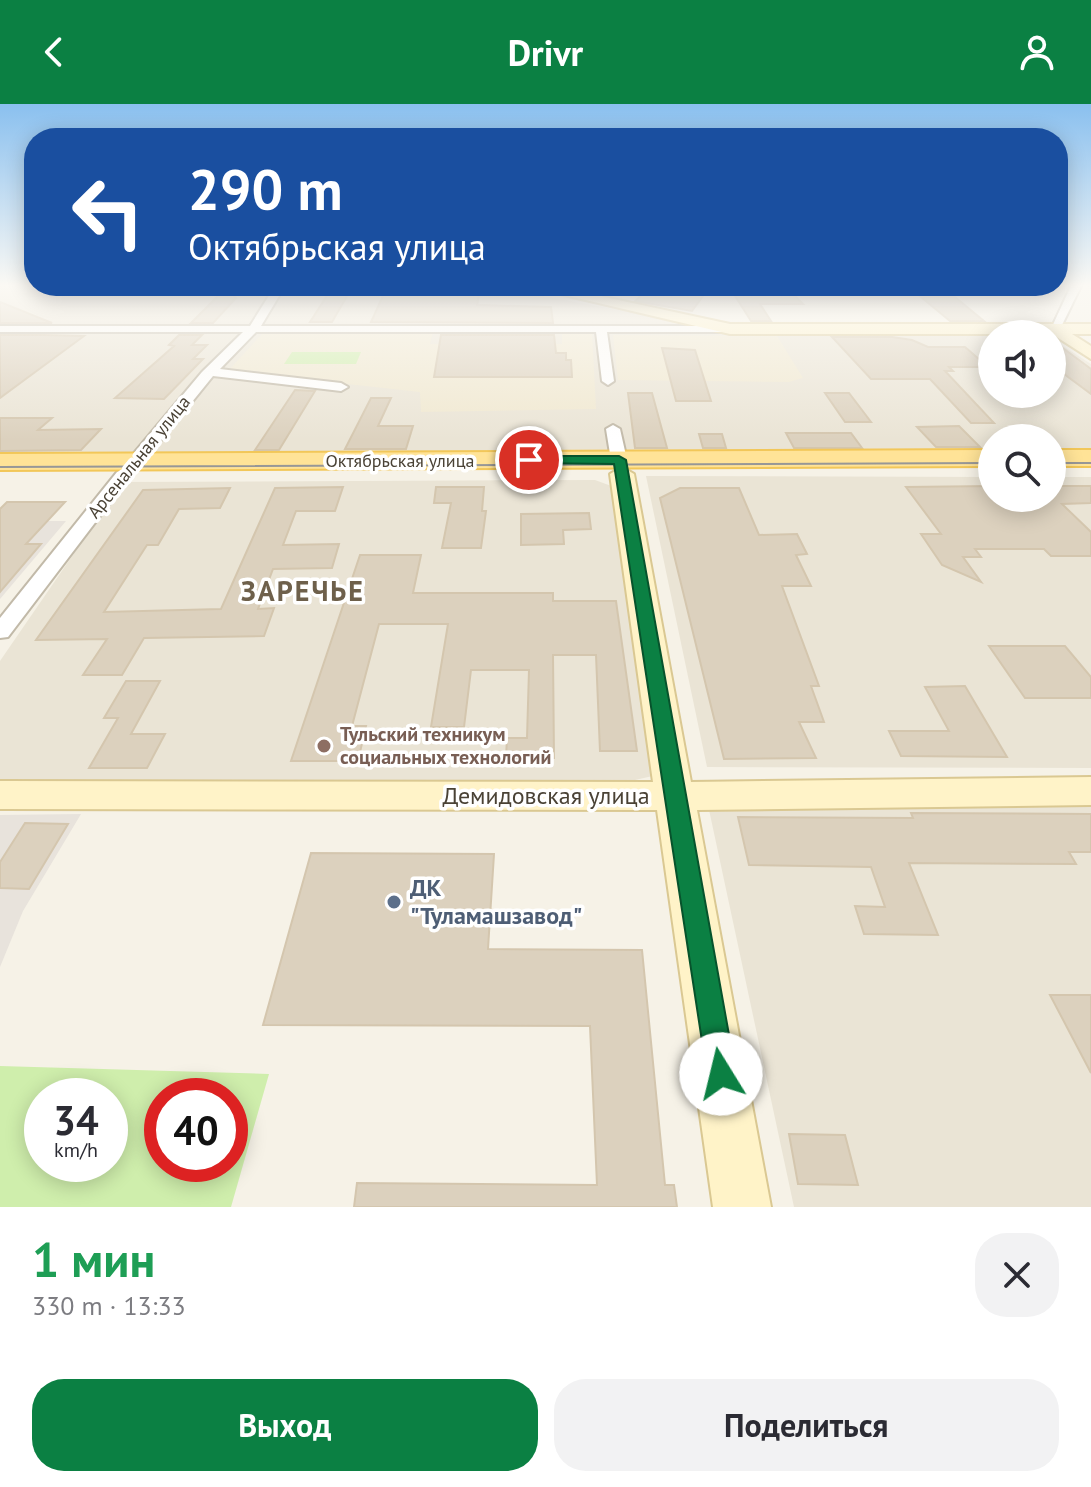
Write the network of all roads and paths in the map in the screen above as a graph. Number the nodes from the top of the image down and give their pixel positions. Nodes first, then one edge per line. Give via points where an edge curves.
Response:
1 (245, 337) edge
2 (602, 337) edge
3 (1067, 337) edge
4 (1091, 354) edge
5 (210, 372) junction
6 (608, 381) dead end
7 (341, 387) dead end
8 (613, 429) dead end
9 (978, 458) edge
10 (1066, 458) edge
11 (1091, 458) edge
12 (0, 462) edge
13 (621, 467) junction
14 (129, 468) junction
15 (978, 474) edge
16 (1066, 474) edge
17 (1091, 474) edge
18 (0, 476) edge
19 (0, 632) edge
20 (1091, 791) edge
21 (0, 795) edge
22 (677, 796) junction
23 (742, 1207) edge

1 - 5 street, Арсенальная улица
2 - 6 street
3 - 4 street
5 - 7 street
5 - 14 street, Арсенальная улица
8 - 13 street
9 - 13 main road, Октябрьская улица
10 - 11 main road
12 - 14 main road, Октябрьская улица
13 - 14 main road, Октябрьская улица
13 - 15 main road, Октябрьская улица
13 - 22 street
14 - 18 main road, Октябрьская улица
14 - 19 street, Арсенальная улица
16 - 17 main road
20 - 22 street, Демидовская улица
21 - 22 street, Демидовская улица
22 - 23 street

